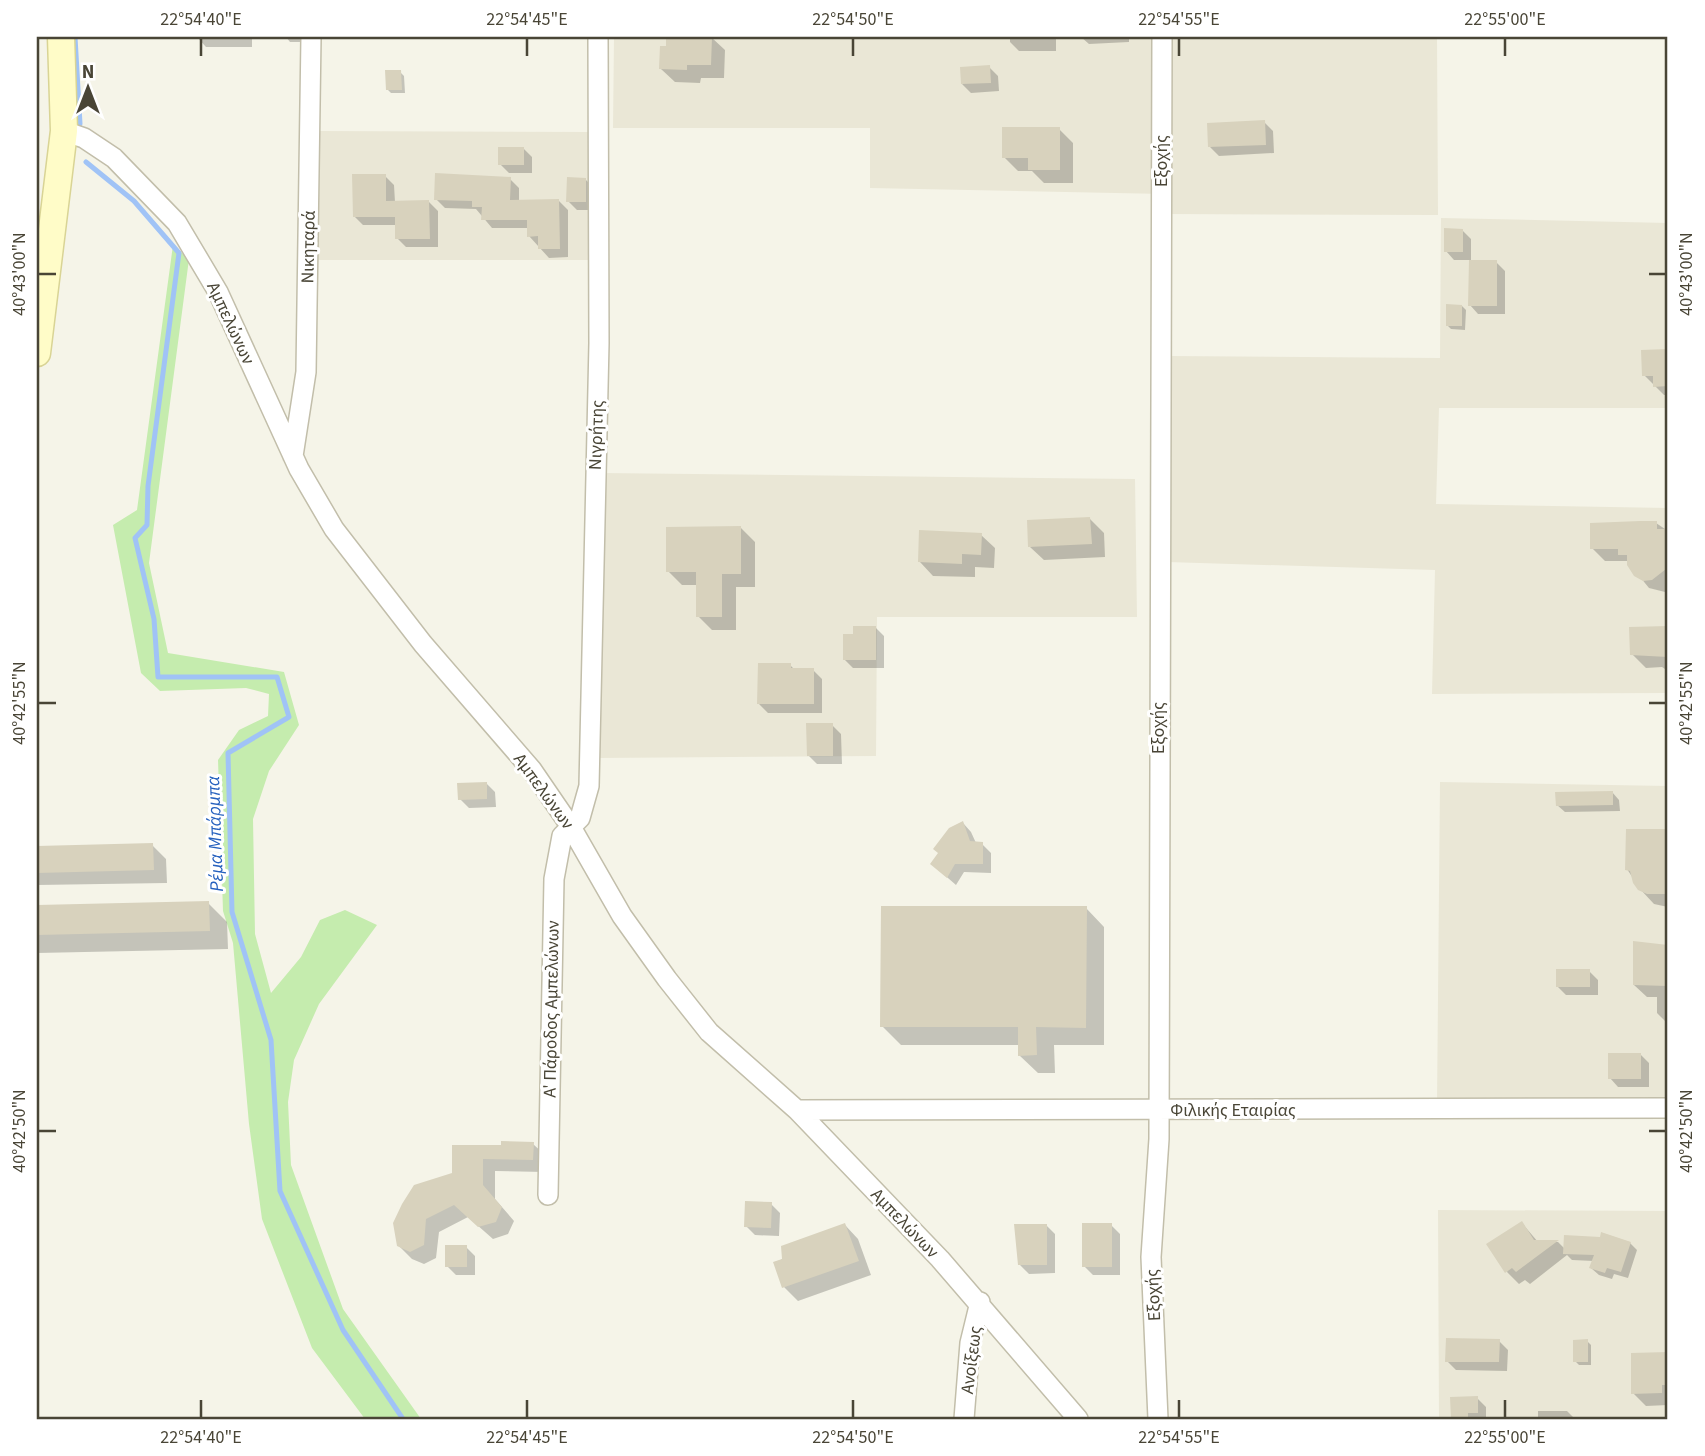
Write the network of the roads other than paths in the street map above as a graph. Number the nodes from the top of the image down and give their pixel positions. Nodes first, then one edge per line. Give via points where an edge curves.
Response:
1 (61, 37) edge
2 (311, 37) edge
3 (598, 37) edge
4 (1162, 37) edge
5 (64, 131) junction
6 (37, 353) edge
7 (293, 456) junction
8 (571, 827) junction
9 (1668, 1108) edge
10 (797, 1110) junction
11 (1159, 1110) junction
12 (548, 1195) dead end
13 (979, 1302) junction
14 (964, 1419) edge
15 (1078, 1419) edge
16 (1158, 1419) edge

1 - 5 main road
2 - 7 street, Νικηταρά via 306,372
3 - 8 street, Νιγρήτης via 599,344 589,786 585,808
4 - 11 street, Εξοχής
5 - 6 main road
5 - 7 street, Αμπελώνων via 114,158 177,223 218,292
7 - 8 street, Αμπελώνων via 334,528 376,587 532,770
8 - 10 street, Αμπελώνων via 622,916 709,1032
8 - 12 street, Α' Πάροδος Αμπελώνων via 558,848 554,880
9 - 11 street, Φιλικής Εταιρίας
10 - 11 street, Φιλικής Εταιρίας
10 - 13 street, Αμπελώνων
11 - 16 street, Εξοχής via 1151,1257
13 - 14 street, Ανοίξεως via 970,1343
13 - 15 street, Αμπελώνων

